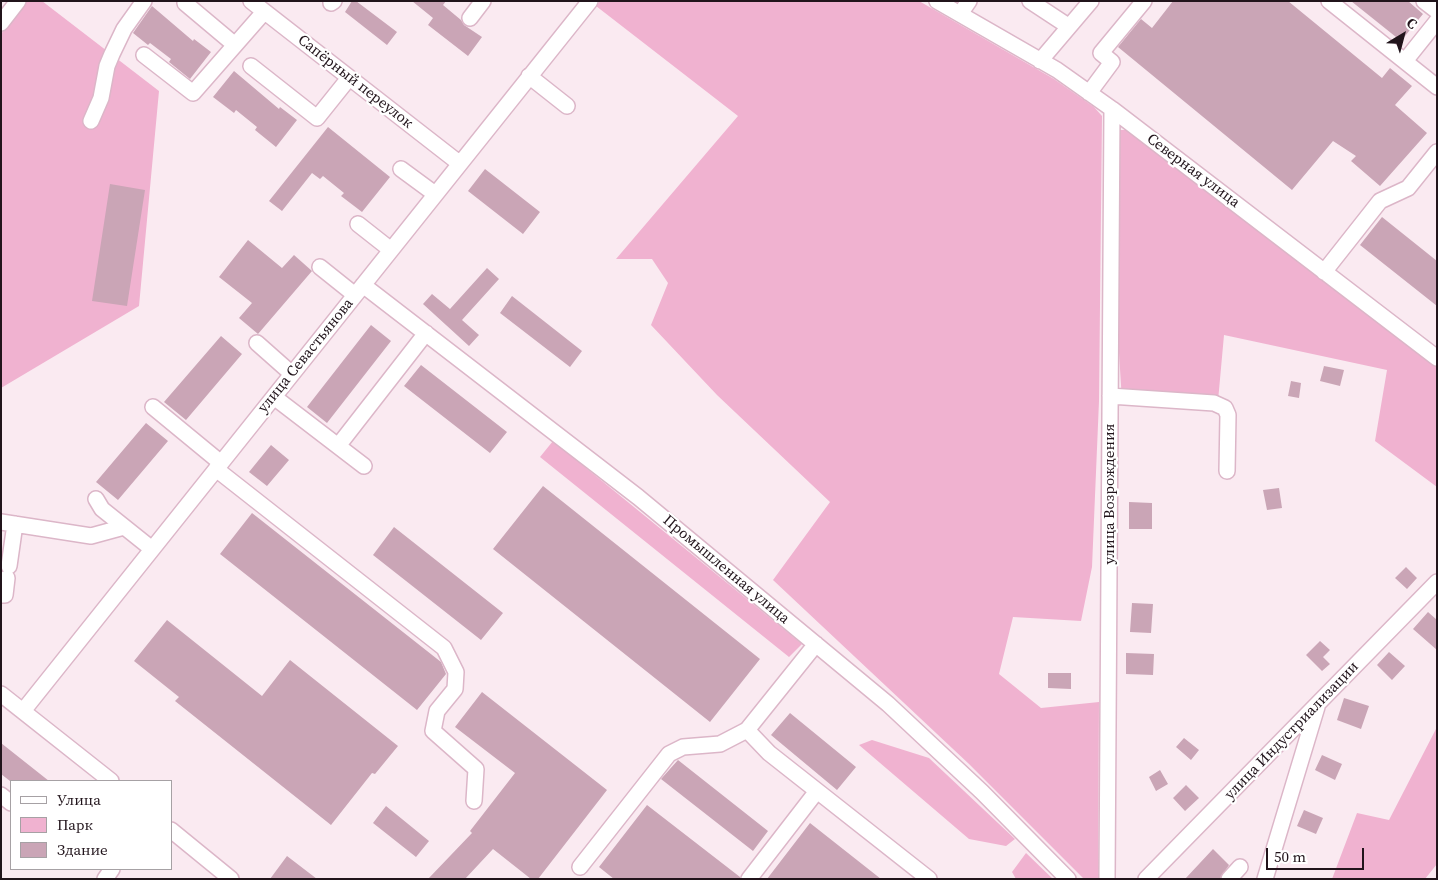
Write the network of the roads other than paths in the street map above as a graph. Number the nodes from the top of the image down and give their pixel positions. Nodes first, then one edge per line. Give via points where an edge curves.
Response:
1 (18, 1) edge
2 (144, 1) edge
3 (251, 1) edge
4 (483, 1) edge
5 (590, 1) edge
6 (937, 1) edge
7 (969, 1) edge
8 (1030, 1) edge
9 (1091, 1) edge
10 (1144, 1) edge
11 (1329, 1) edge
12 (1424, 1) edge
13 (185, 3) dead end
14 (1437, 11) edge
15 (264, 12) junction
16 (960, 14) junction
17 (470, 18) dead end
18 (1437, 21) edge
19 (1, 23) edge
20 (1068, 26) junction
21 (235, 45) junction
22 (144, 55) dead end
23 (1040, 61) junction
24 (1405, 61) junction
25 (251, 66) dead end
26 (529, 76) junction
27 (349, 78) junction
28 (1437, 86) edge
29 (1089, 93) junction
30 (567, 106) dead end
31 (1112, 109) junction
32 (91, 121) dead end
33 (1437, 152) edge
34 (459, 163) junction
35 (401, 168) dead end
36 (434, 194) junction
37 (358, 224) dead end
38 (391, 250) junction
39 (320, 267) dead end
40 (1324, 272) junction
41 (359, 290) junction
42 (426, 334) junction
43 (257, 343) dead end
44 (1437, 358) edge
45 (292, 374) junction
46 (1110, 396) junction
47 (274, 397) junction
48 (153, 407) dead end
49 (338, 446) junction
50 (218, 466) junction
51 (364, 466) dead end
52 (1227, 471) dead end
53 (96, 499) dead end
54 (8, 523) edge
55 (124, 527) junction
56 (152, 549) junction
57 (1437, 582) edge
58 (1, 595) edge
59 (816, 644) junction
60 (1, 694) edge
61 (1317, 706) junction
62 (23, 711) junction
63 (747, 730) junction
64 (110, 780) edge
65 (818, 791) junction
66 (474, 800) dead end
67 (172, 831) edge
68 (580, 867) dead end
69 (1240, 867) dead end
70 (231, 879) edge
71 (748, 879) edge
72 (929, 879) edge
73 (1068, 879) edge
74 (1108, 879) edge
75 (1146, 879) edge
76 (1229, 879) edge
77 (1265, 879) edge

1 - 19 street
2 - 32 street via 124,28 109,60 101,98
3 - 15 street, Сапёрный переулок
4 - 17 street
5 - 26 street, улица Севастьянова
6 - 16 street, Северная улица
7 - 16 street
8 - 20 street
9 - 20 street
10 - 29 street via 1101,53 1112,62
11 - 24 street
12 - 14 street
13 - 21 street
15 - 21 street
15 - 27 street, Сапёрный переулок
16 - 23 street, Северная улица
18 - 24 street
20 - 23 street
21 - 22 street via 193,93
23 - 29 street, Северная улица
24 - 28 street
25 - 27 street via 317,118
26 - 30 street
26 - 34 street, улица Севастьянова
27 - 34 street, Сапёрный переулок
29 - 31 street, Северная улица
31 - 40 street, Северная улица
31 - 46 street, улица Возрождения
33 - 40 street via 1408,188 1380,201
34 - 36 street, улица Севастьянова
35 - 36 street
36 - 38 street, улица Севастьянова
37 - 38 street
38 - 41 street, улица Севастьянова
39 - 41 street, Промышленная улица
40 - 44 street, Северная улица
41 - 42 street, Промышленная улица
41 - 45 street, улица Севастьянова
42 - 49 street
42 - 59 street, Промышленная улица via 638,497
43 - 45 street
45 - 47 street, улица Севастьянова
46 - 52 street via 1214,403 1225,408 1228,415
46 - 74 street, улица Возрождения
47 - 49 street
47 - 50 street, улица Севастьянова
48 - 50 street
49 - 51 street
50 - 56 street, улица Севастьянова
50 - 66 street via 444,648 456,672 455,689 437,711 433,731 476,769
53 - 55 street via 102,509
54 - 55 street via 91,536
54 - 58 street via 8,572 5,596
55 - 56 street
56 - 62 street, улица Севастьянова
57 - 61 street, улица Индустриализации
59 - 63 street
59 - 73 street, Промышленная улица via 888,704
60 - 62 street
61 - 75 street, улица Индустриализации
61 - 77 street
62 - 64 street
63 - 65 street via 769,753
63 - 68 street via 720,744 683,747 669,754
65 - 71 street
65 - 72 street
67 - 70 street
69 - 76 street

